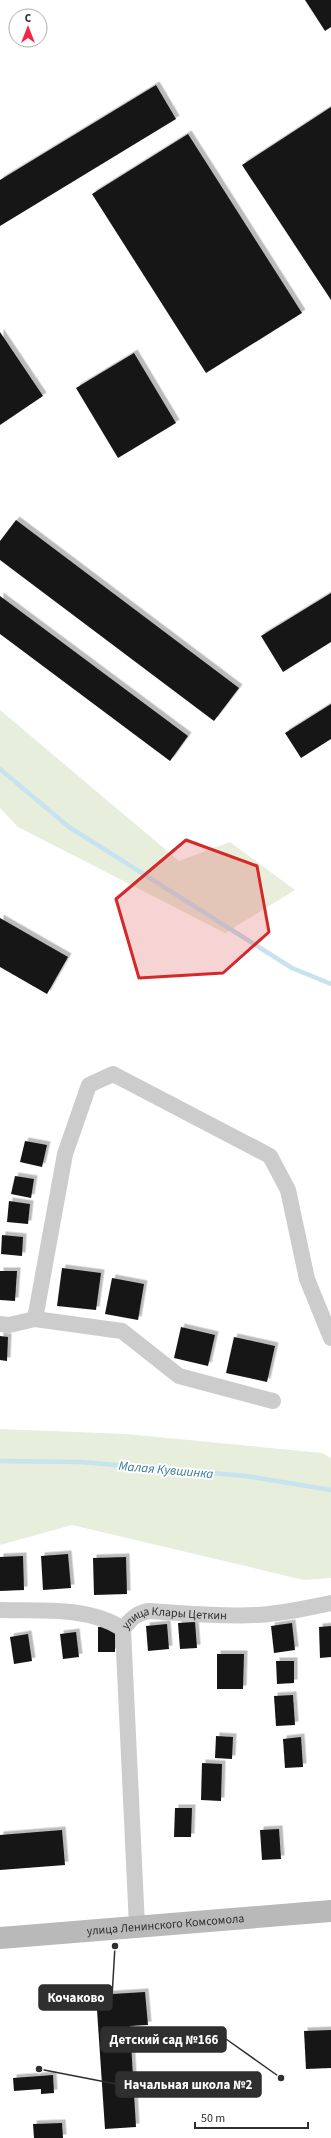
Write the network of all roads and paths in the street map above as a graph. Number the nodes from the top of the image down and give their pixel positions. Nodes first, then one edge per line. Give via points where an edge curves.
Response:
1 (35, 1319) junction
2 (0, 1324) edge
3 (331, 1338) edge
4 (273, 1401) dead end
5 (331, 1603) edge
6 (0, 1610) edge
7 (140, 1612) junction
8 (86, 1614) junction
9 (123, 1629) junction
10 (331, 1910) edge
11 (137, 1926) junction
12 (0, 1938) edge

1 - 2 street via 9,1325
1 - 3 street via 66,1154 89,1085 113,1074 270,1156 288,1190 307,1279
1 - 4 street via 122,1331 179,1376
5 - 7 street, улица Клары Цеткин via 257,1616
6 - 8 street, улица Клары Цеткин
7 - 8 street
7 - 9 street, улица Клары Цеткин via 132,1617
8 - 9 street, улица Клары Цеткин via 114,1623
9 - 11 street
10 - 11 main road, улица Ленинского Комсомола
11 - 12 main road, улица Ленинского Комсомола

